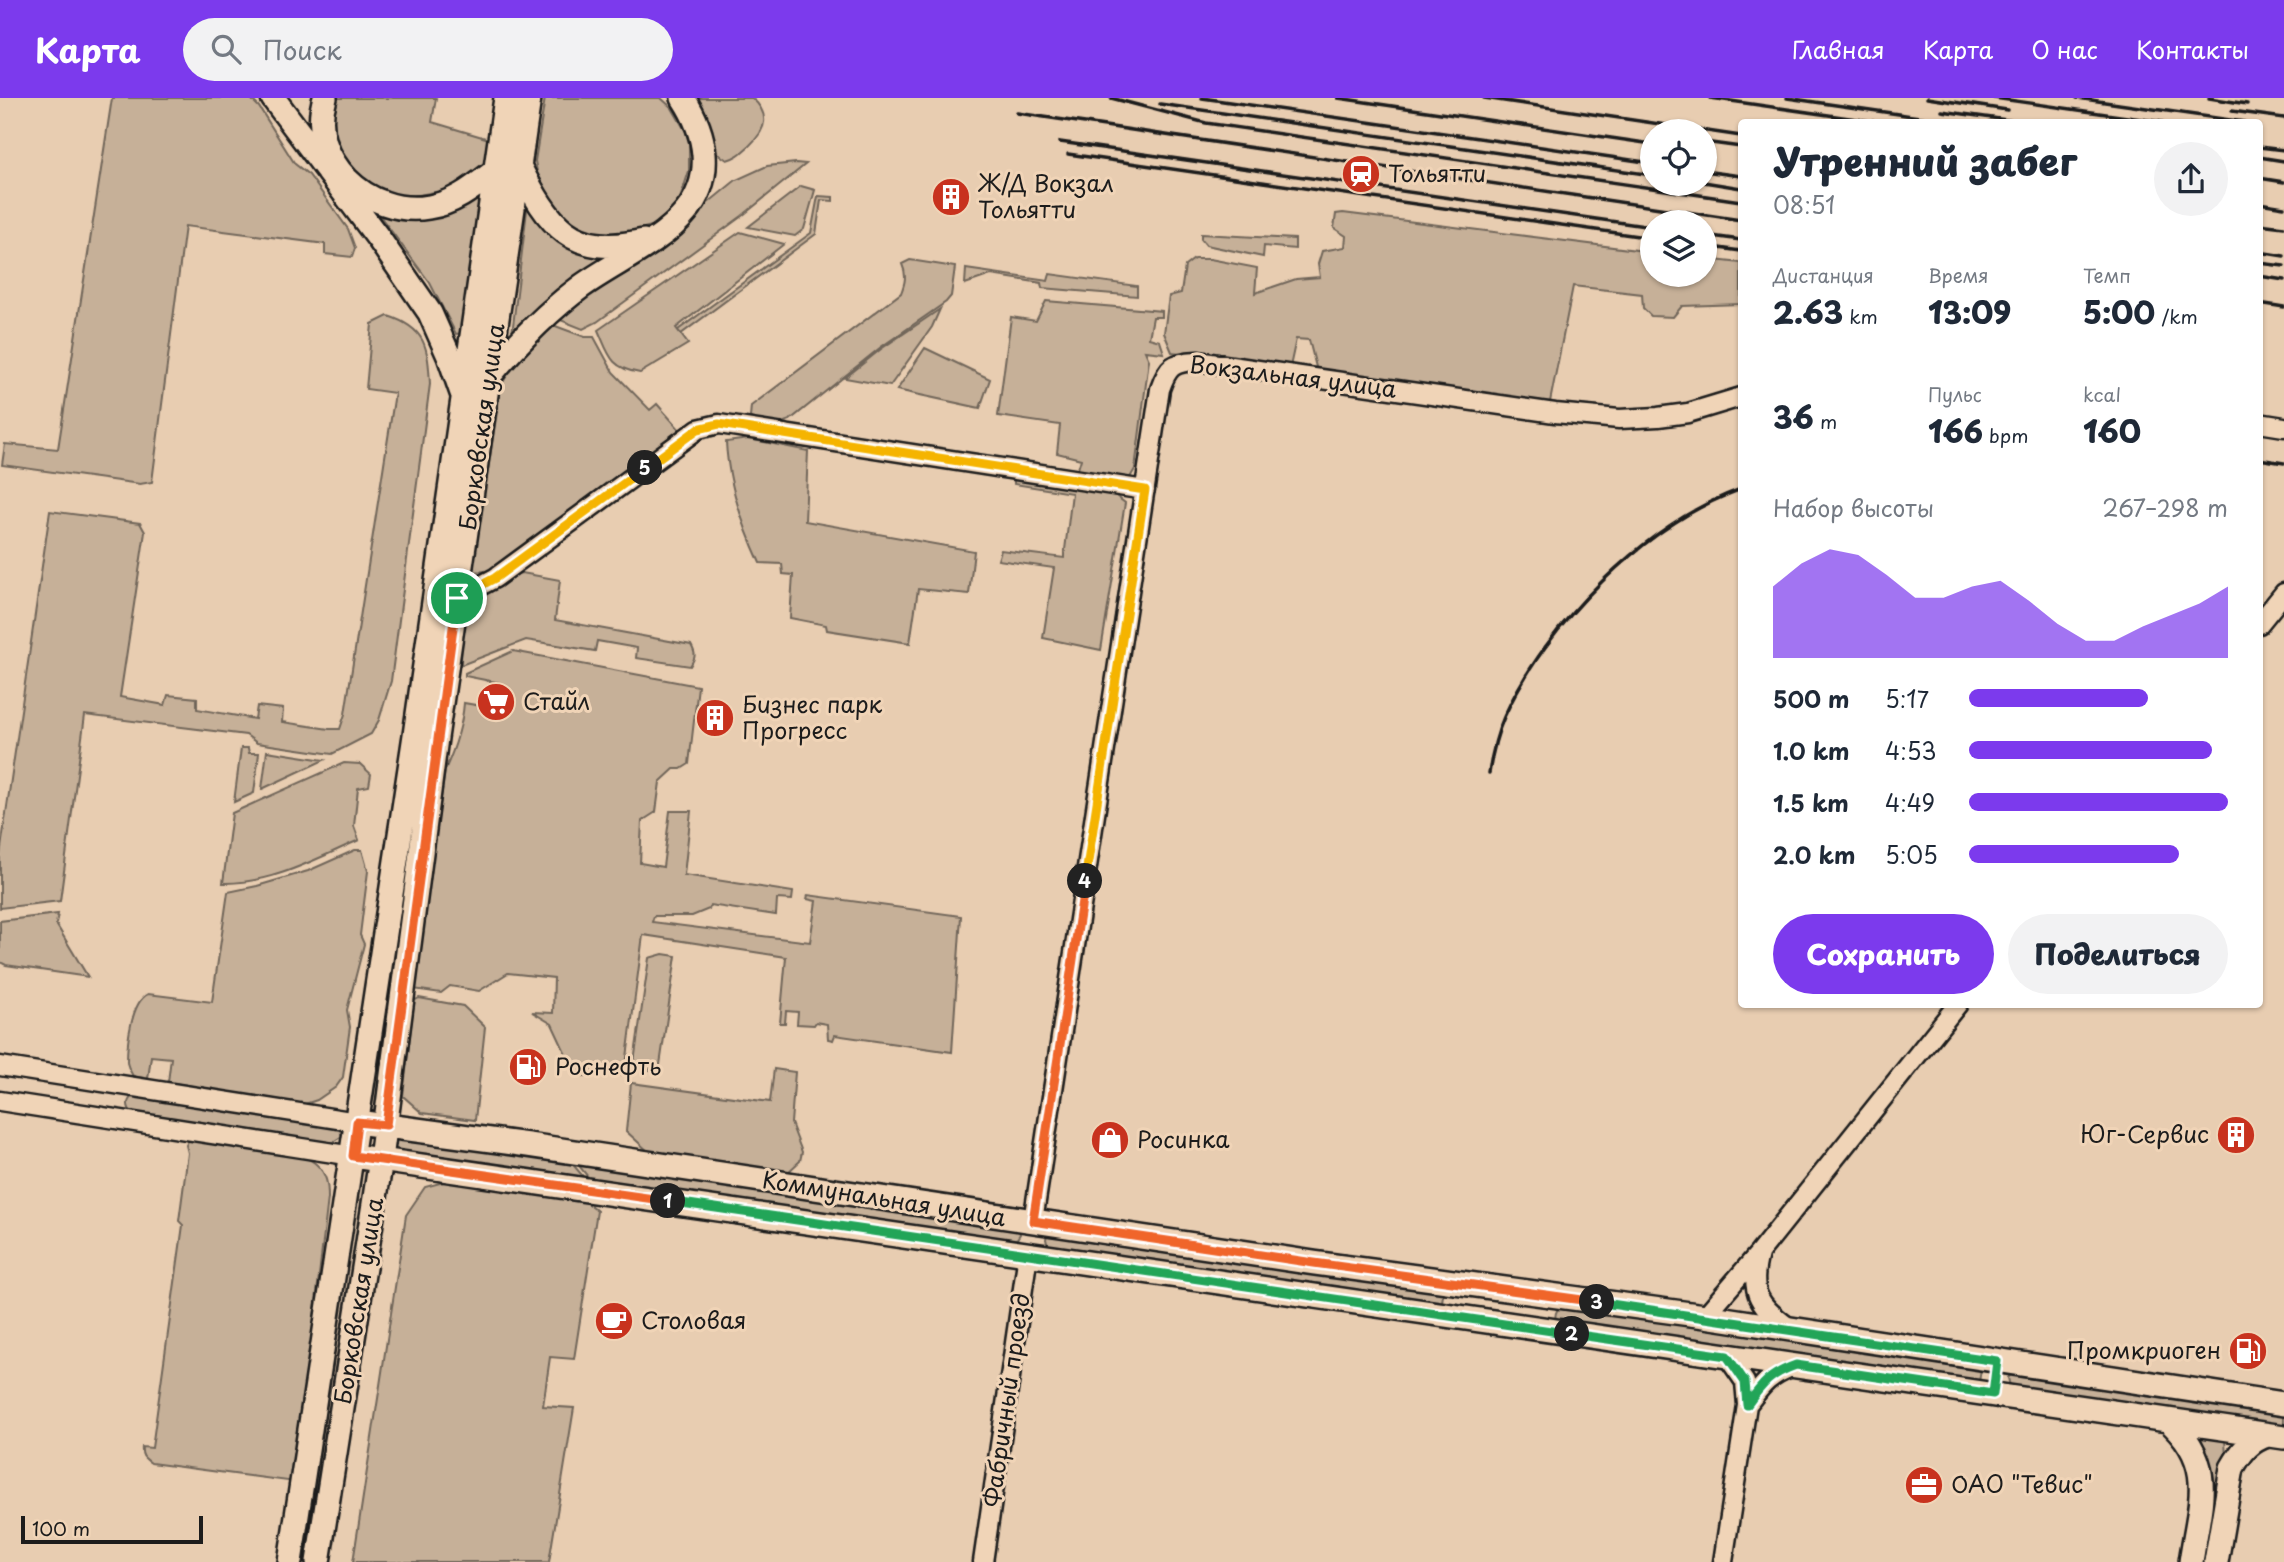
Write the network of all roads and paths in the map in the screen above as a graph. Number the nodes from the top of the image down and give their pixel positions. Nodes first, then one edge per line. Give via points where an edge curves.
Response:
1 (273, 98) edge
2 (325, 98) edge
3 (506, 98) edge
4 (529, 98) edge
5 (683, 98) edge
6 (519, 166) junction
7 (495, 171) junction
8 (657, 238) junction
9 (491, 374) junction
10 (1738, 398) edge
11 (464, 400) junction
12 (2263, 424) edge
13 (2284, 427) edge
14 (1145, 490) junction
15 (2284, 593) edge
16 (457, 598) junction
17 (2263, 619) edge
18 (1955, 1008) edge
19 (0, 1066) edge
20 (0, 1101) edge
21 (357, 1122) junction
22 (386, 1125) junction
23 (353, 1156) junction
24 (381, 1160) junction
25 (1033, 1221) junction
26 (1759, 1253) junction
27 (1028, 1254) junction
28 (1521, 1293) junction
29 (1562, 1298) junction
30 (1705, 1316) junction
31 (1514, 1326) junction
32 (1794, 1331) junction
33 (1557, 1332) junction
34 (1727, 1356) junction
35 (1997, 1361) junction
36 (1796, 1365) junction
37 (1993, 1394) junction
38 (2284, 1404) edge
39 (1747, 1405) junction
40 (2168, 1420) junction
41 (2276, 1436) edge
42 (290, 1562) edge
43 (318, 1562) edge
44 (983, 1562) edge
45 (1723, 1562) edge
46 (2191, 1562) edge
47 (2216, 1562) edge

1 - 11 main road, Борковская улица via 430,313
2 - 7 main road via 320,123 324,147 338,169 375,200 391,206 428,207 450,202
3 - 7 main road, Борковская улица
4 - 6 main road, Борковская улица
5 - 8 main road via 702,133 705,152 700,186 687,212
6 - 8 main road via 537,202 566,233 607,246
6 - 9 main road, Борковская улица
7 - 11 main road, Борковская улица
8 - 9 main road via 582,286 521,339
9 - 16 main road, Борковская улица
10 - 14 street, Вокзальная улица via 1688,413 1619,419 1182,361 1172,365 1160,389
11 - 21 main road, Борковская улица
12 - 13 street
14 - 16 street via 711,425 698,429 495,578
14 - 25 street, Фабричный проезд
15 - 17 street
16 - 22 main road, Борковская улица
18 - 26 street
19 - 21 street
20 - 23 street
21 - 22 main road, Коммунальная улица
21 - 23 main road, Борковская улица
22 - 24 main road, Борковская улица
22 - 25 main road, Коммунальная улица
23 - 24 main road, Коммунальная улица
23 - 42 main road, Борковская улица
24 - 27 main road, Коммунальная улица
24 - 43 main road, Борковская улица
25 - 27 main road, Фабричный проезд
25 - 28 main road, Коммунальная улица
26 - 30 street
26 - 32 street via 1756,1292 1772,1315
27 - 31 main road, Коммунальная улица
27 - 44 street, Фабричный проезд
28 - 29 main road, Коммунальная улица
28 - 31 main road via 1531,1310 1525,1321
29 - 30 main road, Коммунальная улица
29 - 33 main road via 1550,1308 1548,1318
30 - 32 main road, Коммунальная улица
31 - 33 main road, Коммунальная улица
32 - 35 main road, Коммунальная улица
33 - 34 main road, Коммунальная улица
34 - 36 main road, Коммунальная улица
34 - 39 street via 1745,1382
35 - 37 main road
35 - 38 main road, Коммунальная улица
36 - 37 main road, Коммунальная улица
36 - 39 street via 1776,1372
37 - 40 main road, Коммунальная улица
39 - 45 street
40 - 41 main road, Коммунальная улица
40 - 46 main road via 2187,1439 2201,1467
41 - 47 main road via 2249,1444 2232,1468

